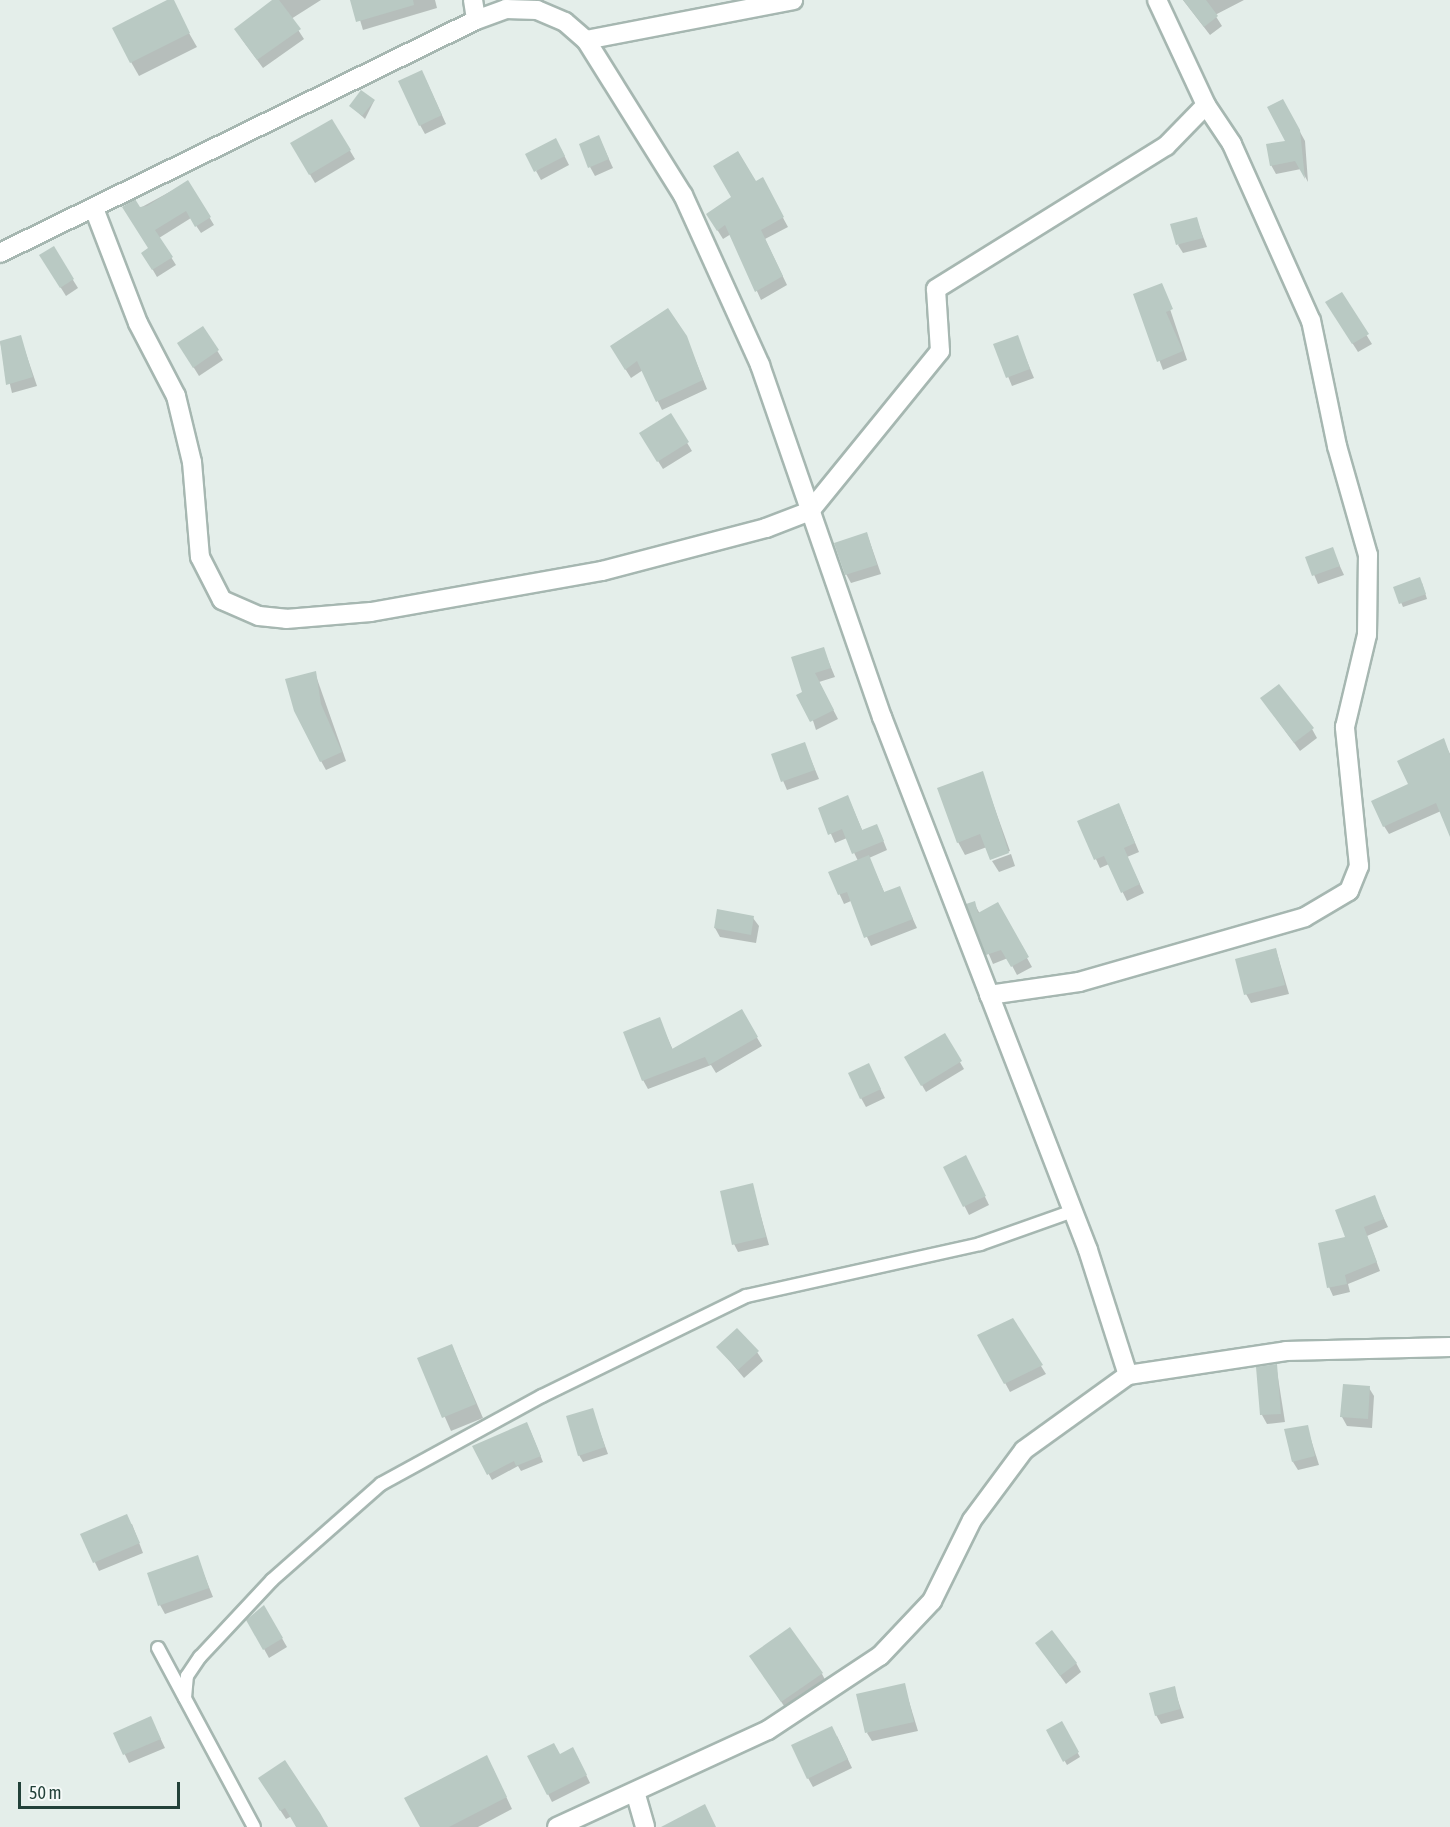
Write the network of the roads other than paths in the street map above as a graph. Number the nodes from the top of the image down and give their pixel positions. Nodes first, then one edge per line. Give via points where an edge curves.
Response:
1 (473, 0) edge
2 (793, 0) edge
3 (1157, 0) edge
4 (476, 20) junction
5 (586, 40) junction
6 (1206, 105) junction
7 (95, 211) junction
8 (0, 253) edge
9 (810, 511) junction
10 (988, 995) junction
11 (1073, 1211) junction
12 (1450, 1347) edge
13 (1128, 1375) junction
14 (158, 1648) dead end
15 (185, 1698) junction
16 (636, 1795) junction
17 (254, 1827) edge
18 (557, 1827) edge
19 (645, 1827) edge

1 - 4 street
2 - 5 street
3 - 6 street
4 - 5 street via 506,9 537,10 565,22
4 - 7 street
5 - 9 street via 683,195 760,365
6 - 9 street via 1166,146 936,289 940,351
6 - 10 street via 1232,144 1311,321 1337,446 1368,555 1367,635 1345,727 1359,866 1349,891 1305,916 1079,982
7 - 8 street
7 - 9 street via 138,323 176,396 192,462 200,557 222,600 239,610 295,618 497,593 766,528
9 - 10 street
10 - 11 street
11 - 13 street
11 - 15 lane via 980,1244 746,1296 655,1336 461,1440 381,1484 272,1580 200,1657 187,1676
12 - 13 street via 1286,1351
13 - 16 street via 1024,1450 972,1520 932,1601 880,1656 768,1730
14 - 15 lane
15 - 17 lane
16 - 18 street
16 - 19 street

